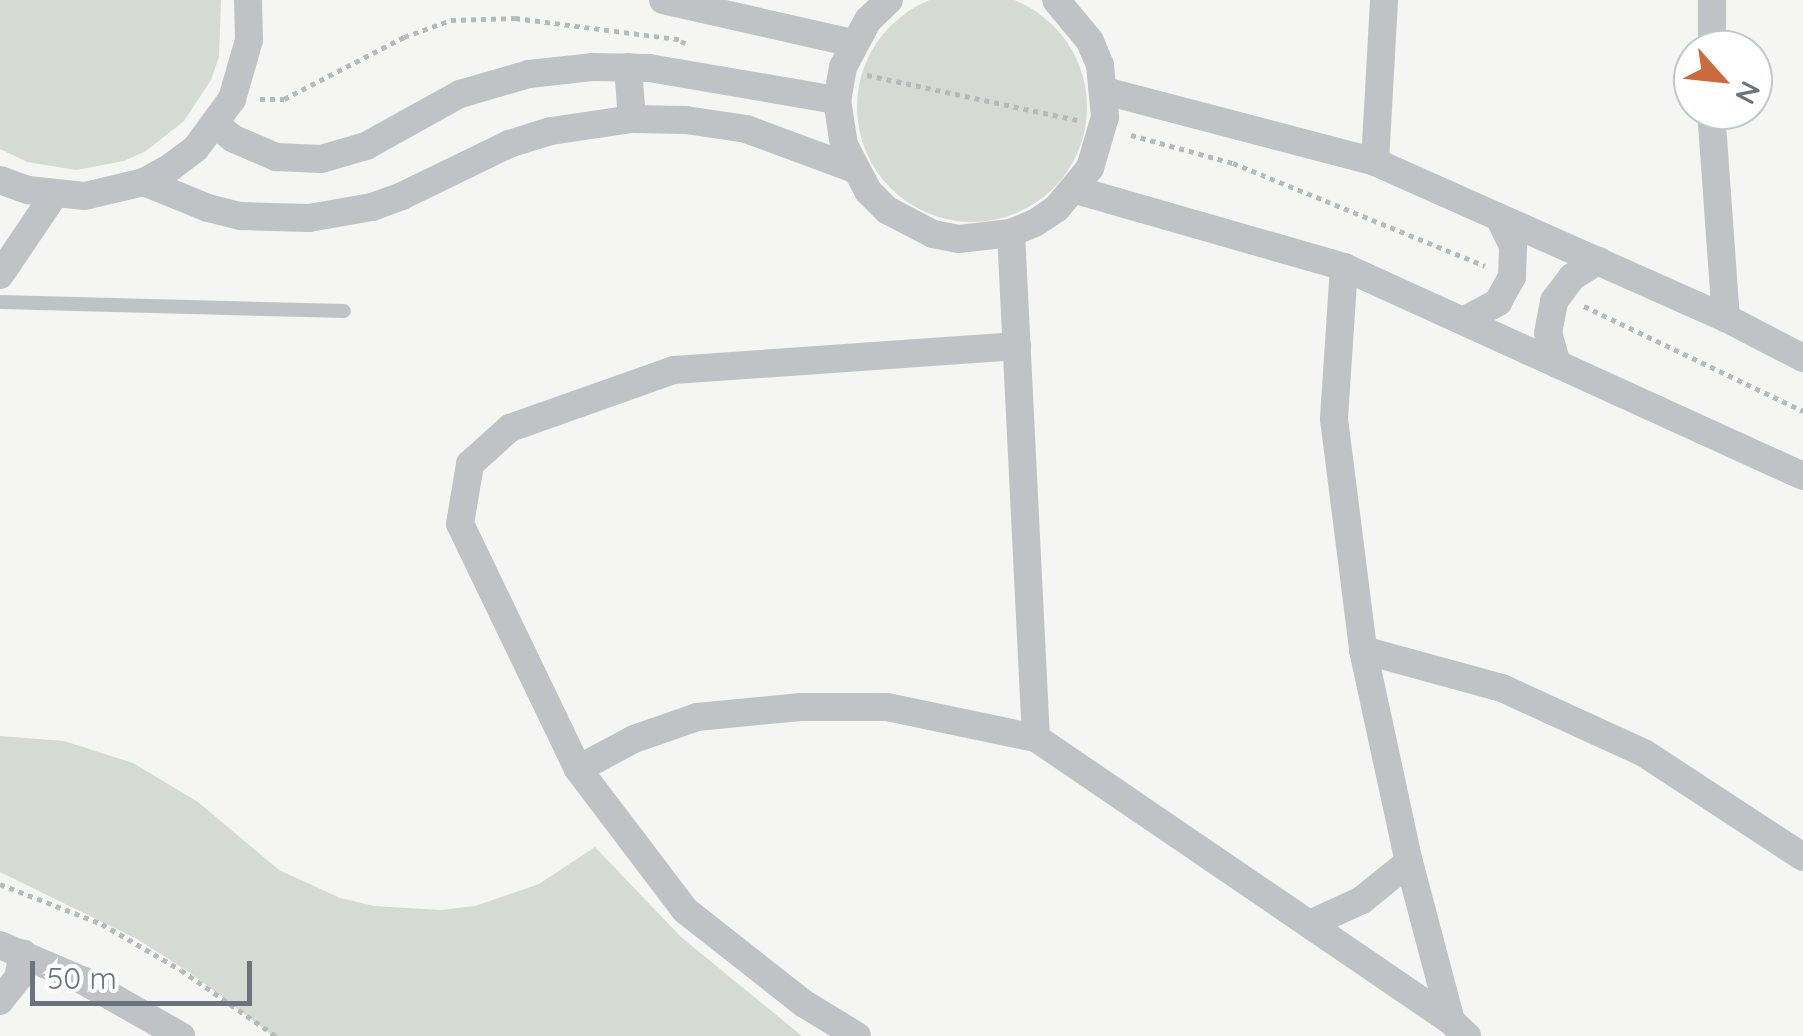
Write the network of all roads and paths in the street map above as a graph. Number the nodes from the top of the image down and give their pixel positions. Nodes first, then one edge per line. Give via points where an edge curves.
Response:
1 (248, 0) edge
2 (664, 0) edge
3 (888, 0) edge
4 (1057, 0) edge
5 (1384, 0) edge
6 (1712, 0) edge
7 (1712, 30) edge
8 (853, 42) junction
9 (628, 66) junction
10 (843, 70) junction
11 (676, 72) junction
12 (1105, 91) junction
13 (232, 99) junction
14 (836, 100) junction
15 (632, 119) junction
16 (216, 125) junction
17 (1103, 127) junction
18 (1712, 130) edge
19 (1374, 162) junction
20 (854, 169) junction
21 (0, 180) edge
22 (144, 182) junction
23 (1076, 190) junction
24 (54, 195) junction
25 (1499, 218) junction
26 (1011, 234) junction
27 (1598, 261) junction
28 (1344, 267) junction
29 (0, 276) edge
30 (1512, 277) junction
31 (1558, 296) junction
32 (0, 302) edge
33 (344, 310) dead end
34 (1726, 318) junction
35 (1463, 321) junction
36 (1016, 346) junction
37 (1803, 358) edge
38 (1557, 364) junction
39 (1803, 411) edge
40 (1803, 476) edge
41 (1363, 650) junction
42 (1036, 738) junction
43 (578, 769) junction
44 (1803, 857) edge
45 (1409, 862) junction
46 (0, 884) edge
47 (1310, 924) junction
48 (12, 950) edge
49 (0, 1001) edge
50 (1459, 1028) edge
51 (181, 1036) edge
52 (276, 1036) edge
53 (857, 1036) edge

1 - 13 street via 249,40
2 - 8 street
3 - 8 street
4 - 12 street via 1090,41
5 - 19 street
6 - 7 street
8 - 10 street
9 - 11 street
9 - 15 street
9 - 16 street via 494,82 427,108 366,146 322,159 276,157
10 - 14 street
10 - 17 path
11 - 13 path via 684,40 514,18 452,20 404,37 284,99
11 - 14 street
12 - 17 street
12 - 19 street
13 - 16 street
14 - 20 street
15 - 20 street via 746,129
15 - 22 street via 509,144 402,196 341,214 241,216
16 - 22 street via 171,168
17 - 23 street
17 - 30 path via 1233,162
18 - 34 street
19 - 25 street
20 - 26 street via 887,210 933,234
21 - 24 street
22 - 24 street via 100,194
23 - 26 street
23 - 28 street
24 - 29 street
25 - 27 street
25 - 30 street via 1513,246
26 - 36 street
27 - 31 street via 1572,277
27 - 34 street
28 - 35 street
28 - 41 street via 1334,420
30 - 35 street via 1498,302
31 - 38 street via 1548,333
31 - 39 path
32 - 33 lane
34 - 37 street
35 - 38 street
36 - 42 street
36 - 43 street via 674,370 510,428 470,464 460,524
38 - 40 street
41 - 44 street via 1502,688 1644,753
41 - 45 street
42 - 43 street via 887,707 801,707 697,716
42 - 47 street
43 - 53 street via 686,910
45 - 47 street via 1362,900
45 - 50 street
46 - 52 path via 102,924
47 - 50 street
48 - 49 street via 18,978
48 - 51 street via 84,981

